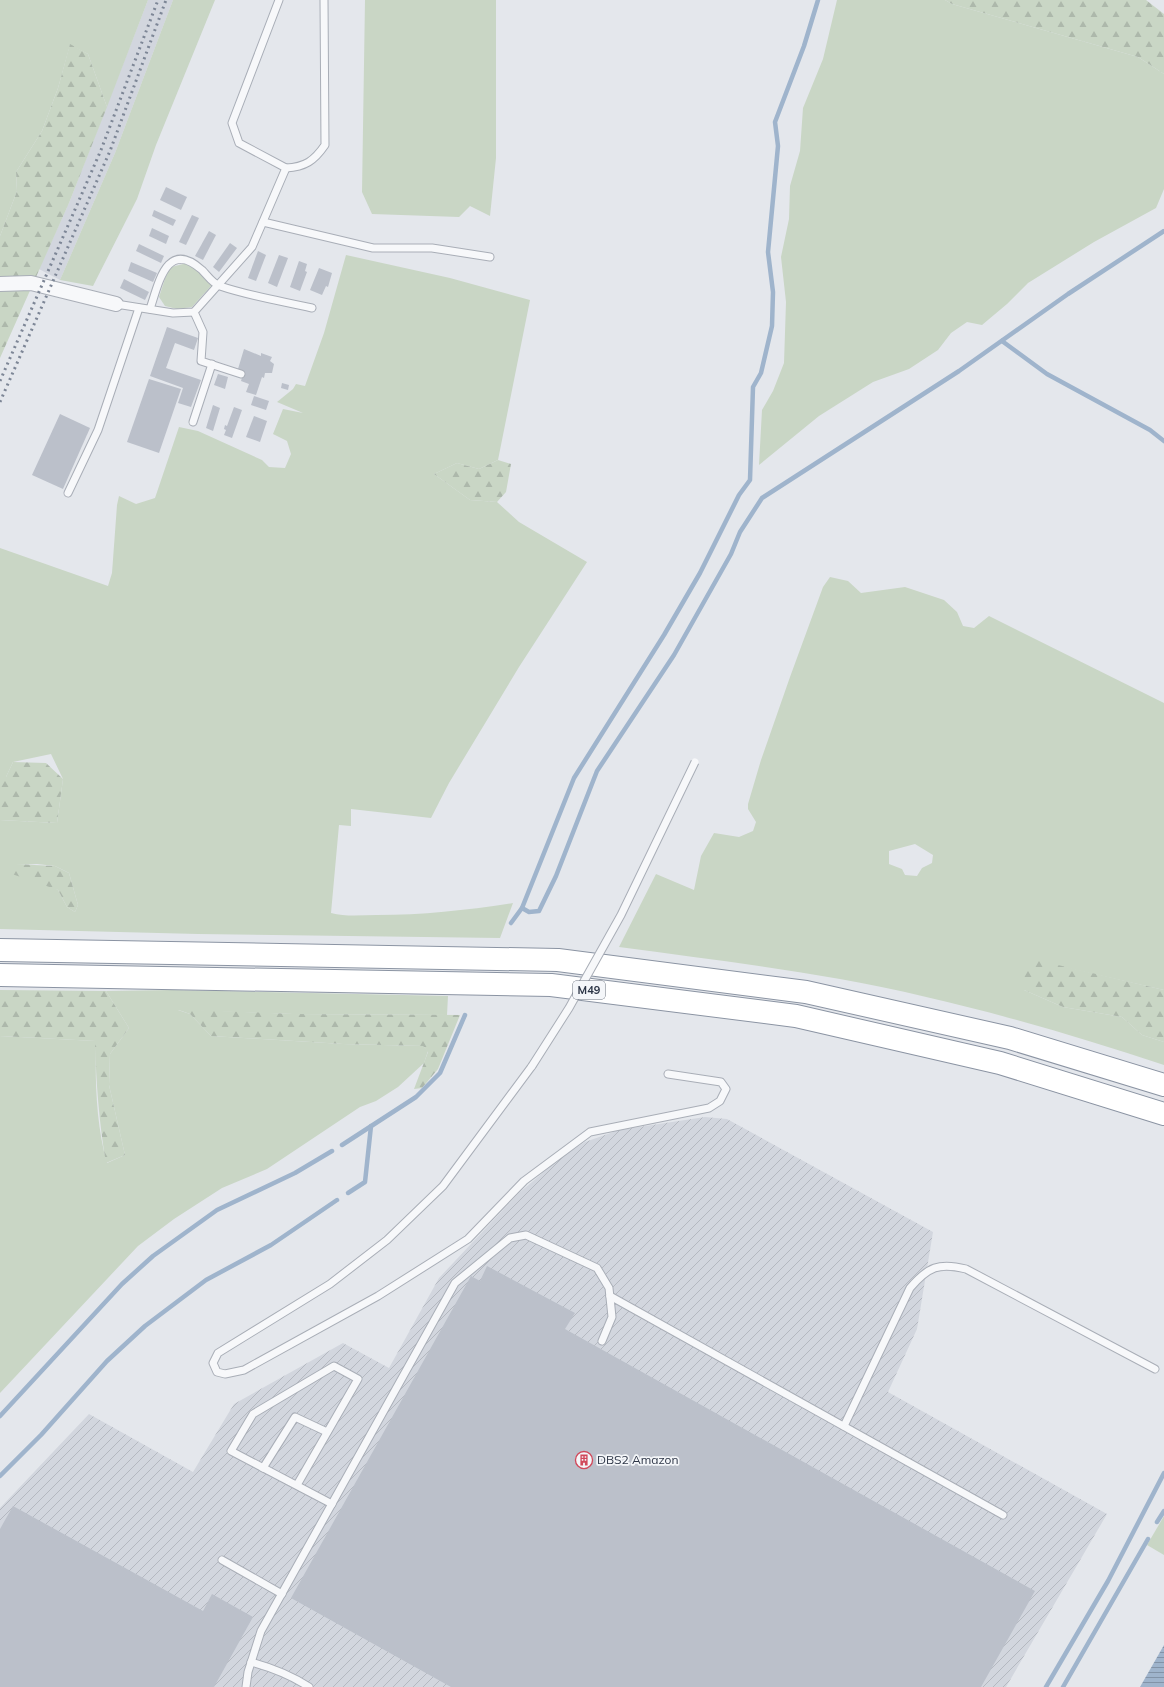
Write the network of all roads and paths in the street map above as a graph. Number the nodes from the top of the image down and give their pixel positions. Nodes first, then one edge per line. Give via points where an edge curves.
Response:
1 (280, 0) edge
2 (324, 0) edge
3 (286, 168) junction
4 (263, 222) junction
5 (490, 257) dead end
6 (0, 284) edge
7 (218, 286) junction
8 (116, 304) joint
9 (139, 308) junction
10 (312, 308) dead end
11 (150, 309) junction
12 (194, 312) junction
13 (212, 364) junction
14 (241, 374) dead end
15 (193, 422) dead end
16 (68, 493) dead end
17 (694, 762) dead end
18 (0, 950) edge
19 (0, 975) edge
20 (668, 1074) dead end
21 (1164, 1085) edge
22 (1164, 1114) edge
23 (610, 1296) junction
24 (602, 1341) dead end
25 (1156, 1369) dead end
26 (844, 1426) junction
27 (327, 1432) junction
28 (264, 1468) junction
29 (296, 1486) junction
30 (332, 1504) junction
31 (1003, 1515) dead end
32 (222, 1560) dead end
33 (282, 1594) junction
34 (251, 1662) junction
35 (246, 1687) edge
36 (309, 1687) edge

1 - 3 lane via 232,123 239,143
2 - 3 lane via 325,145 316,158 298,167
3 - 4 lane
4 - 5 lane via 373,248 432,248
4 - 7 lane via 252,247
6 - 8 street via 32,283
7 - 10 lane
7 - 11 lane via 189,260 175,260 163,271
7 - 12 lane
8 - 9 lane
9 - 11 lane
9 - 16 lane via 98,430
11 - 12 lane via 173,313
12 - 13 lane via 203,332 201,361
13 - 14 lane
13 - 15 lane
17 - 20 lane, bridge via 621,915 569,1008 532,1066 443,1186 393,1235 330,1284 218,1353 213,1363 218,1372 225,1374 244,1370 378,1296 468,1239 524,1181 590,1132 709,1108 720,1101 726,1089 721,1082
18 - 21 highway, M49 via 558,960 806,992 1010,1038
19 - 22 highway, M49 via 551,985 796,1016 1000,1062
23 - 24 lane via 612,1317
23 - 26 lane
23 - 30 lane via 609,1288 597,1268 526,1235 510,1238 455,1283
25 - 26 lane via 966,1269 951,1265 936,1267 922,1274 910,1288
26 - 31 lane
27 - 28 lane via 295,1417
27 - 28 lane via 358,1379 334,1366 253,1414 231,1451
27 - 29 lane
28 - 29 lane
29 - 30 lane
30 - 33 lane
32 - 33 lane
33 - 34 lane via 261,1631
34 - 35 lane
34 - 36 lane via 276,1668 294,1676

